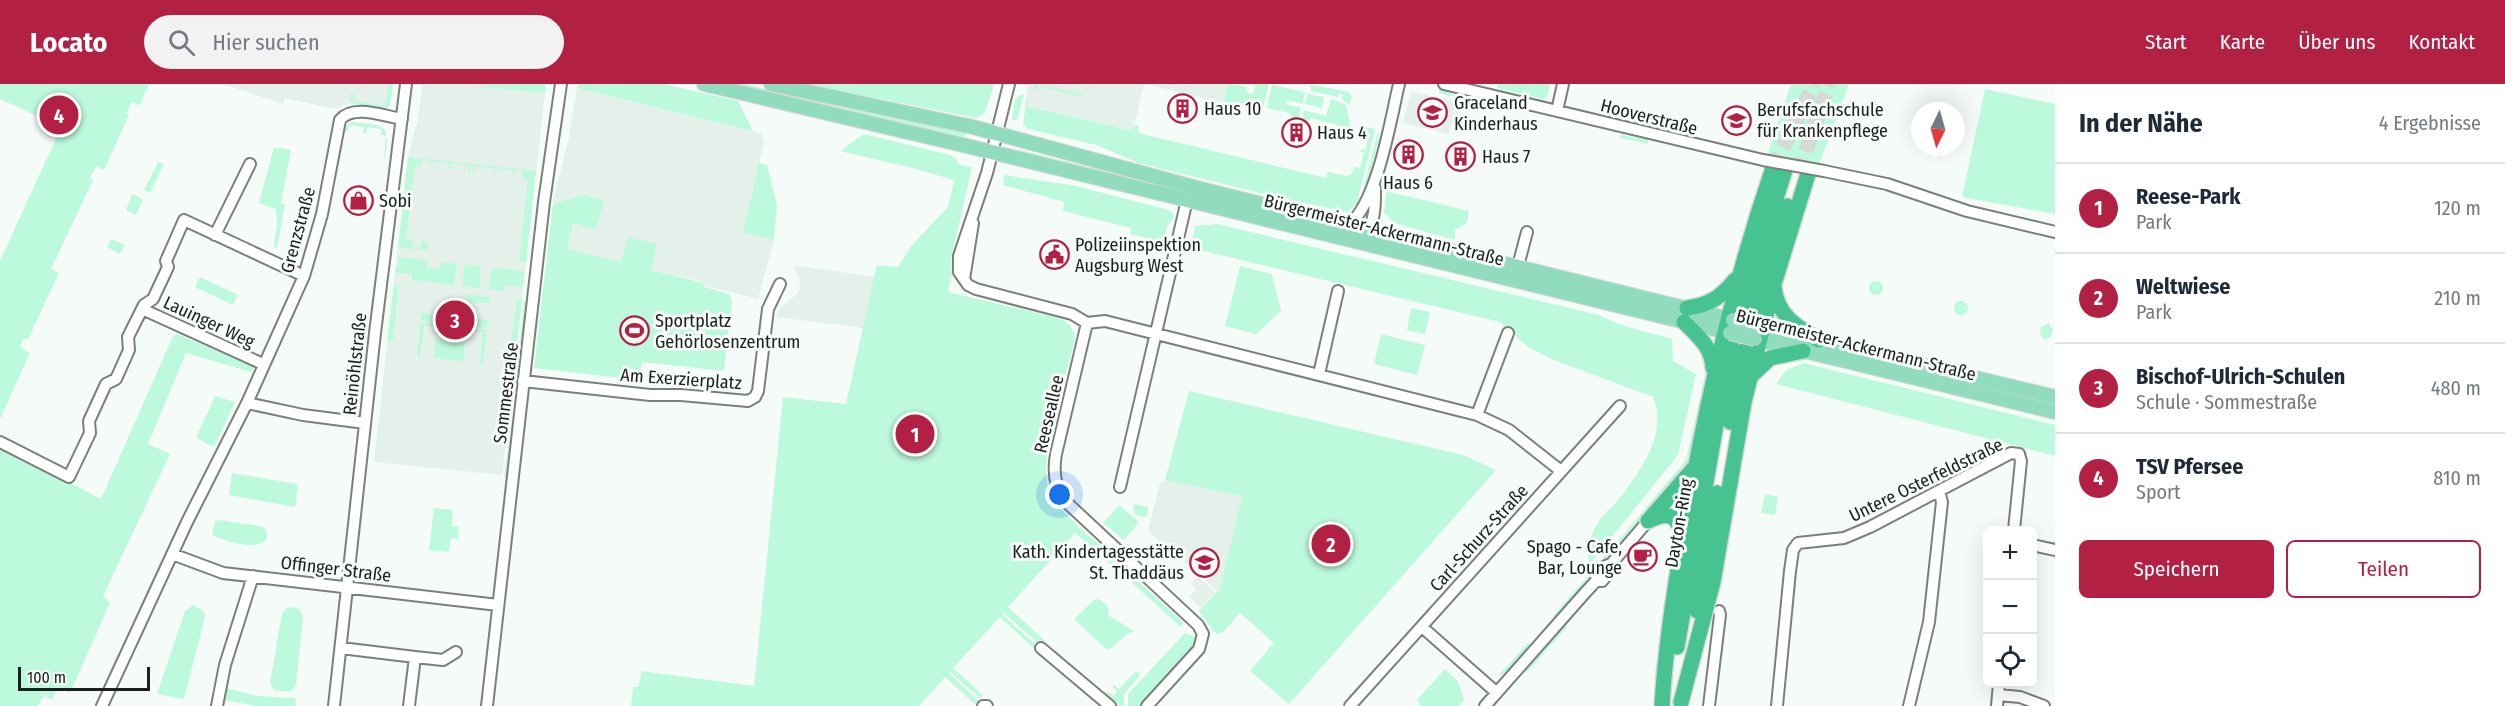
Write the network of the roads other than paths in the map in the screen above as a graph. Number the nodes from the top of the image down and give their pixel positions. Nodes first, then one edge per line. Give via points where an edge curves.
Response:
1 (406, 84) edge
2 (704, 84) edge
3 (771, 84) edge
4 (1010, 84) edge
5 (1399, 84) edge
6 (1444, 84) edge
7 (1563, 84) edge
8 (562, 87) edge
9 (1557, 111) junction
10 (402, 119) junction
11 (998, 134) junction
12 (993, 152) junction
13 (250, 164) dead end
14 (1786, 169) junction
15 (1375, 181) junction
16 (1187, 200) junction
17 (1349, 225) junction
18 (1301, 228) junction
19 (1369, 230) junction
20 (1527, 232) dead end
21 (2055, 232) edge
22 (215, 235) junction
23 (1518, 266) junction
24 (304, 276) junction
25 (1739, 276) junction
26 (1774, 284) junction
27 (780, 285) dead end
28 (1338, 291) dead end
29 (1749, 308) dead end
30 (142, 309) junction
31 (1686, 315) junction
32 (1087, 323) junction
33 (1508, 333) dead end
34 (1743, 333) junction
35 (1156, 334) junction
36 (1819, 340) junction
37 (1803, 351) junction
38 (263, 364) junction
39 (1318, 374) junction
40 (1750, 377) junction
41 (1713, 378) junction
42 (523, 381) junction
43 (2055, 397) edge
44 (247, 403) junction
45 (1620, 406) dead end
46 (2055, 412) edge
47 (1477, 415) junction
48 (365, 423) junction
49 (0, 442) edge
50 (1695, 467) junction
51 (1561, 471) junction
52 (1120, 487) dead end
53 (1939, 490) junction
54 (1648, 521) junction
55 (2015, 526) edge
56 (1683, 537) junction
57 (2037, 547) edge
58 (2055, 549) edge
59 (172, 554) junction
60 (253, 576) junction
61 (347, 587) junction
62 (498, 605) junction
63 (1719, 611) dead end
64 (1422, 627) junction
65 (341, 648) junction
66 (1041, 648) dead end
67 (456, 652) dead end
68 (415, 657) junction
69 (1497, 693) junction
70 (1998, 695) edge
71 (1676, 705) edge
72 (102, 706) edge
73 (217, 706) edge
74 (334, 706) edge
75 (409, 706) edge
76 (487, 706) edge
77 (1110, 706) edge
78 (1147, 706) edge
79 (1350, 706) edge
80 (1485, 706) edge
81 (1662, 706) edge
82 (1709, 706) edge
83 (1778, 706) edge
84 (1909, 706) edge
85 (2044, 706) edge

1 - 10 street, Reinöhlstraße
2 - 12 main road, Bürgermeister-Ackermann-Straße
3 - 11 main road, Bürgermeister-Ackermann-Straße
4 - 11 street
5 - 15 street
6 - 9 street, Hooverstraße
7 - 9 street
8 - 42 street, Sommestraße
9 - 14 street, Hooverstraße
10 - 24 street, Grenzstraße via 354,111 340,120 322,214
10 - 48 street, Reinöhlstraße
11 - 12 street
11 - 17 main road, Bürgermeister-Ackermann-Straße
12 - 16 main road, Bürgermeister-Ackermann-Straße
12 - 32 street via 974,217 963,279 976,289 1072,314
13 - 22 street
14 - 21 street, Hooverstraße, bridge via 1824,171 1887,184 1967,211
14 - 25 highway
14 - 26 highway
14 - 29 highway
15 - 17 street via 1361,212
15 - 19 street
16 - 18 main road, Bürgermeister-Ackermann-Straße
16 - 35 street
17 - 19 main road, Bürgermeister-Ackermann-Straße
18 - 19 street via 1308,225 1356,235
18 - 31 main road, Bürgermeister-Ackermann-Straße
19 - 23 main road, Bürgermeister-Ackermann-Straße
20 - 23 street
22 - 24 street
22 - 30 street via 184,220 153,299
23 - 31 main road, Bürgermeister-Ackermann-Straße
24 - 38 street, Grenzstraße
25 - 31 highway via 1716,300
25 - 34 highway
26 - 34 highway
26 - 36 highway via 1781,313
27 - 42 street, Am Exerzierplatz via 768,309 758,391 748,401 646,395
28 - 39 street
30 - 38 street, Lauinger Weg
30 - 49 street via 128,337 129,350 116,379 106,384 89,421 90,433 69,477
31 - 34 main road, Bürgermeister-Ackermann-Straße
31 - 41 highway via 1712,359
32 - 35 street via 1105,321
32 - 78 street, Reeseallee via 1056,454 1057,489 1203,634 1199,649
33 - 47 street
34 - 36 main road, Bürgermeister-Ackermann-Straße
34 - 37 main road, Bürgermeister-Ackermann-Straße
34 - 40 highway
34 - 41 highway
34 - 71 highway, Dayton-Ring
35 - 39 street
35 - 52 street
36 - 43 main road, Bürgermeister-Ackermann-Straße
37 - 40 highway via 1770,358
37 - 46 main road, Bürgermeister-Ackermann-Straße
38 - 44 street, Grenzstraße
39 - 47 street
40 - 71 highway via 1713,582
41 - 50 highway
42 - 62 street, Sommestraße
44 - 48 street
44 - 59 street, Grenzstraße
45 - 51 street, Carl-Schurz-Straße
47 - 51 street via 1509,429
48 - 61 street, Reinöhlstraße
50 - 54 highway
50 - 56 highway
51 - 64 street, Carl-Schurz-Straße
53 - 55 street, Untere Osterfeldstraße via 2011,453 2019,454 2022,461
53 - 83 street, Untere Osterfeldstraße via 1844,538 1803,542 1795,547
53 - 84 street via 1942,502 1929,622
54 - 56 highway via 1659,516 1671,517
54 - 69 street via 1611,564 1605,565 1596,582
56 - 81 highway
57 - 58 street
59 - 60 street, Offinger Straße via 221,572
59 - 72 street, Grenzstraße
60 - 61 street, Offinger Straße
60 - 73 street via 225,665
61 - 62 street, Offinger Straße
61 - 65 street, Reinöhlstraße
62 - 76 street, Sommestraße
63 - 82 street
64 - 69 street
64 - 79 street, Carl-Schurz-Straße
65 - 68 street
65 - 74 street, Reinöhlstraße
66 - 77 street
67 - 68 street via 443,660
68 - 75 street
69 - 80 street
70 - 85 street via 2020,697

